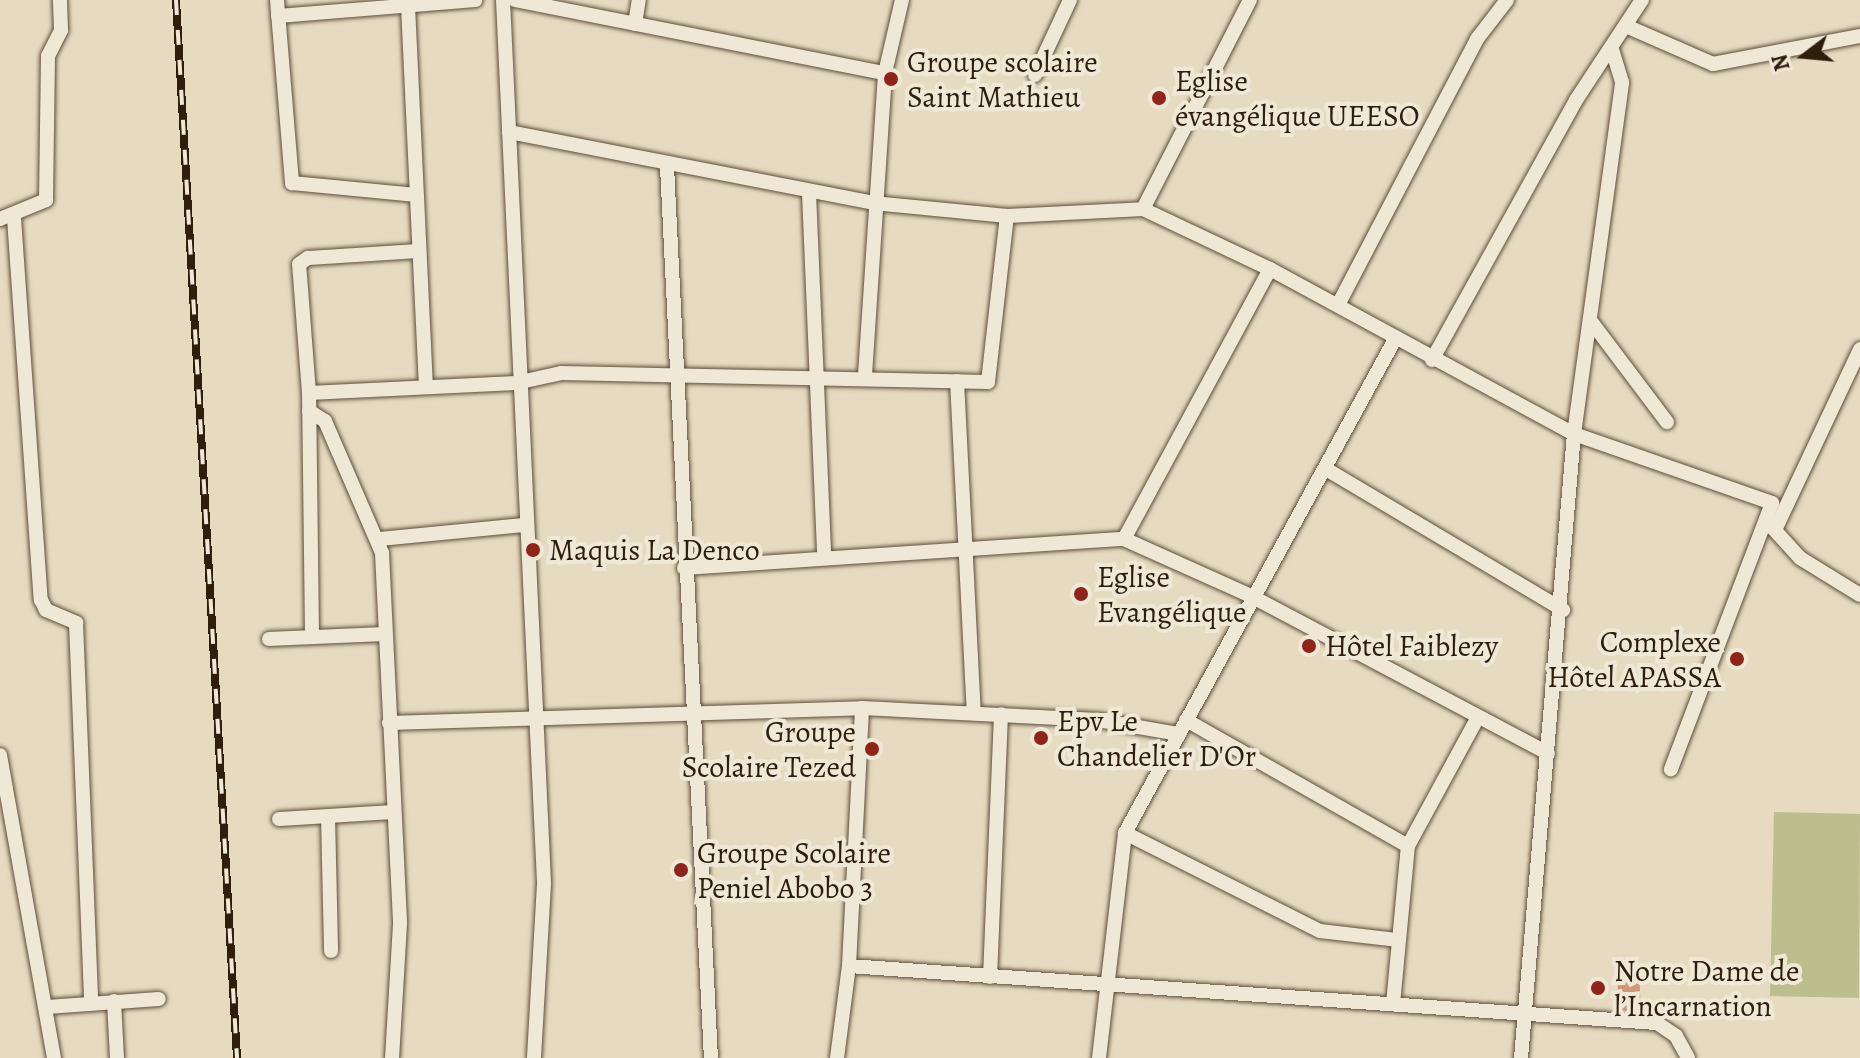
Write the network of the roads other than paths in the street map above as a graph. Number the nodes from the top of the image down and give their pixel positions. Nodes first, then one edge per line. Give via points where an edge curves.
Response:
1 (60, 0) edge
2 (277, 0) edge
3 (475, 0) edge
4 (503, 0) edge
5 (515, 0) edge
6 (639, 0) edge
7 (902, 0) edge
8 (1070, 0) edge
9 (1250, 0) edge
10 (1507, 0) edge
11 (1642, 0) edge
12 (354, 4) edge
13 (408, 6) junction
14 (278, 16) junction
15 (635, 24) junction
16 (1626, 26) junction
17 (1860, 36) edge
18 (1612, 49) junction
19 (885, 73) junction
20 (1035, 75) dead end
21 (509, 132) junction
22 (667, 166) junction
23 (809, 193) junction
24 (416, 195) junction
25 (873, 203) junction
26 (1143, 209) junction
27 (1007, 216) junction
28 (7, 219) edge
29 (419, 251) junction
30 (1270, 269) junction
31 (1338, 305) junction
32 (1590, 320) junction
33 (1394, 341) junction
34 (1860, 349) edge
35 (1432, 360) junction
36 (815, 374) junction
37 (677, 375) junction
38 (865, 375) junction
39 (957, 381) junction
40 (516, 383) junction
41 (426, 385) junction
42 (309, 393) junction
43 (309, 411) junction
44 (1667, 422) dead end
45 (1574, 434) junction
46 (1326, 469) junction
47 (524, 525) junction
48 (1771, 526) junction
49 (379, 539) junction
50 (1124, 539) junction
51 (969, 547) junction
52 (824, 558) junction
53 (684, 568) junction
54 (1860, 595) edge
55 (1251, 596) junction
56 (1563, 610) junction
57 (384, 634) junction
58 (312, 635) junction
59 (269, 639) dead end
60 (862, 708) junction
61 (974, 711) junction
62 (691, 712) junction
63 (1001, 714) junction
64 (537, 718) junction
65 (1477, 719) junction
66 (1186, 720) junction
67 (389, 723) junction
68 (1178, 734) junction
69 (1548, 753) junction
70 (0, 755) edge
71 (1671, 769) dead end
72 (394, 812) junction
73 (328, 816) junction
74 (279, 819) dead end
75 (1125, 833) junction
76 (1408, 846) junction
77 (1398, 940) junction
78 (331, 951) dead end
79 (849, 966) junction
80 (990, 977) junction
81 (1103, 984) junction
82 (159, 999) dead end
83 (114, 1001) junction
84 (91, 1002) junction
85 (1393, 1004) junction
86 (47, 1007) junction
87 (1524, 1013) junction
88 (54, 1058) edge
89 (117, 1058) edge
90 (392, 1058) edge
91 (534, 1058) edge
92 (711, 1058) edge
93 (837, 1058) edge
94 (1099, 1058) edge
95 (1521, 1058) edge
96 (1688, 1058) edge

1 - 28 street via 61,30 48,56 46,200
2 - 14 street
3 - 13 street
4 - 21 street
5 - 15 street
6 - 15 street
7 - 19 street
8 - 20 street
9 - 26 street
10 - 31 street via 1477,39
11 - 16 street
12 - 13 street
12 - 14 street
13 - 24 street
14 - 24 street via 292,183
15 - 19 street
16 - 17 street via 1713,64
16 - 18 street
18 - 32 street via 1622,82
18 - 35 street via 1576,100
19 - 25 street
21 - 22 street
21 - 40 street
22 - 23 street
22 - 37 street
23 - 25 street
23 - 36 street
24 - 29 street
25 - 27 street
25 - 38 street
26 - 27 street
26 - 30 street
27 - 39 street via 992,377
28 - 84 street via 41,600 46,610 76,623
29 - 41 street
29 - 42 street via 308,258 299,264
30 - 31 street
30 - 50 street
31 - 33 street
32 - 44 street
32 - 45 street
33 - 35 street
33 - 46 street
34 - 48 street
35 - 45 street
36 - 37 street
36 - 38 street
36 - 52 street
37 - 40 street via 561,373
37 - 53 street
38 - 39 street
39 - 51 street
40 - 41 street
40 - 47 street
41 - 42 street
42 - 43 street
43 - 49 street via 325,421
43 - 58 street
45 - 48 street via 1772,503
45 - 56 street
46 - 55 street
46 - 56 street
47 - 49 street
47 - 64 street
48 - 54 street via 1831,582
48 - 71 street via 1738,579
49 - 57 street
50 - 51 street
50 - 55 street
51 - 52 street
51 - 61 street
52 - 53 street
53 - 62 street
55 - 65 street
55 - 66 street
56 - 69 street
57 - 58 street
57 - 67 street
58 - 59 street
60 - 61 street
60 - 62 street
60 - 79 street
61 - 63 street
62 - 64 street
62 - 92 street
63 - 68 street
63 - 80 street
64 - 67 street
64 - 91 street via 544,967
65 - 69 street
65 - 76 street
66 - 68 street
66 - 76 street
67 - 72 street
68 - 75 street
69 - 87 street
70 - 86 street
72 - 73 street
72 - 90 street via 400,924
73 - 74 street
73 - 78 street
75 - 77 street via 1309,927
75 - 81 street
76 - 77 street
77 - 85 street
79 - 80 street
79 - 93 street
80 - 81 street
81 - 85 street
81 - 94 street
82 - 83 street
83 - 84 street
83 - 89 street
84 - 86 street
85 - 87 street
86 - 88 street
87 - 95 street
87 - 96 street via 1657,1023 1676,1036

